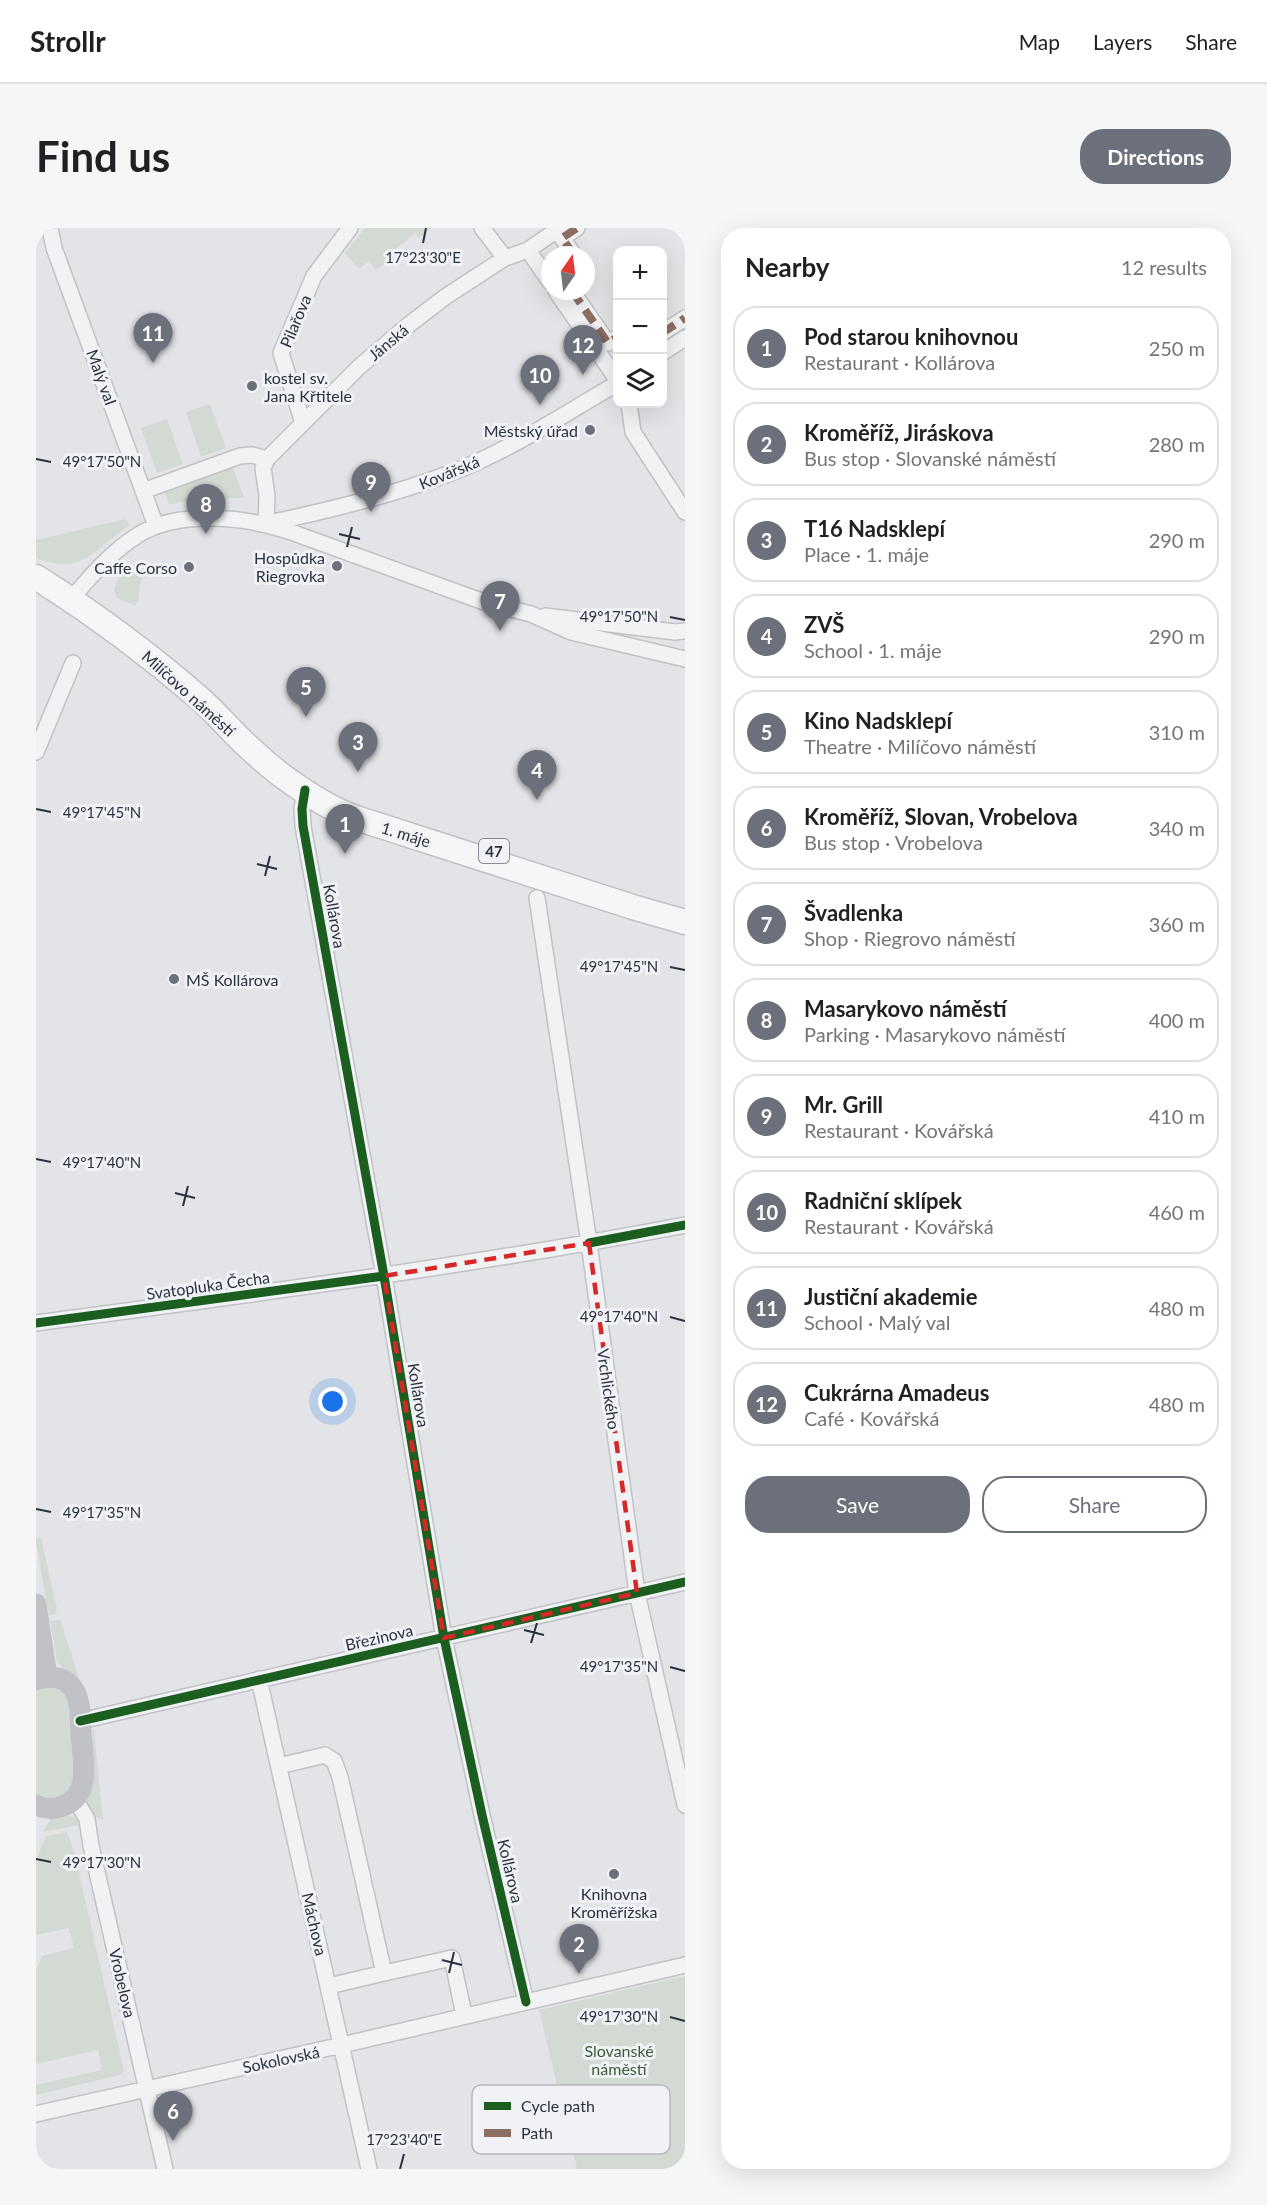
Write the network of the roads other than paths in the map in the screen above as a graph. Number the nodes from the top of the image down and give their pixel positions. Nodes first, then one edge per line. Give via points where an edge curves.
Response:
1 (50, 228) edge
2 (350, 228) edge
3 (482, 228) edge
4 (560, 228) edge
5 (577, 228) edge
6 (568, 246) edge
7 (528, 250) junction
8 (505, 258) junction
9 (541, 269) edge
10 (562, 300) edge
11 (578, 300) edge
12 (685, 318) edge
13 (667, 330) edge
14 (685, 338) edge
15 (613, 340) edge
16 (667, 350) edge
17 (613, 375) edge
18 (613, 385) edge
19 (630, 408) edge
20 (303, 423) junction
21 (267, 459) junction
22 (143, 491) junction
23 (685, 512) edge
24 (266, 524) junction
25 (156, 526) junction
26 (36, 577) edge
27 (71, 599) junction
28 (531, 615) junction
29 (685, 631) edge
30 (685, 659) edge
31 (73, 663) dead end
32 (36, 752) edge
33 (305, 790) junction
34 (537, 898) dead end
35 (685, 907) edge
36 (685, 922) edge
37 (685, 1225) edge
38 (589, 1243) junction
39 (384, 1276) junction
40 (36, 1323) edge
41 (685, 1582) edge
42 (637, 1593) junction
43 (36, 1604) edge
44 (444, 1638) junction
45 (41, 1679) edge
46 (259, 1679) junction
47 (80, 1721) junction
48 (279, 1766) junction
49 (75, 1799) junction
50 (685, 1805) edge
51 (37, 1808) edge
52 (685, 1965) edge
53 (384, 1973) junction
54 (329, 1986) junction
55 (526, 2002) junction
56 (464, 2015) junction
57 (342, 2045) junction
58 (147, 2088) junction
59 (36, 2114) edge
60 (165, 2169) edge
61 (369, 2169) edge

1 - 22 street, Malý val
2 - 20 street, Pilařova via 314,276 281,353
3 - 8 street
4 - 7 street, Jánská
5 - 6 street via 562,238
7 - 8 street, Jánská
7 - 9 street
8 - 20 street, Jánská via 406,327
10 - 17 street
11 - 15 street via 608,344
12 - 13 street
14 - 16 street
18 - 24 street, Kovářská via 531,434 455,472 377,498
19 - 23 street via 633,432
20 - 21 street, Jánská
21 - 22 street via 240,456
21 - 24 street via 263,468
22 - 25 street, Malý val
24 - 25 street via 206,519
24 - 28 street
25 - 27 street via 120,548
26 - 27 main road, 47
27 - 33 main road, Milíčovo náměstí / 47 via 168,671 264,761
28 - 29 street
28 - 30 street via 571,632
31 - 32 street
33 - 35 main road, 1. máje / 47 via 611,888
33 - 36 main road, 1. máje / 47 via 325,805 353,817
33 - 39 street, Kollárova via 302,822
34 - 38 street, Vrchlického
37 - 38 street, Svatopluka Čecha
38 - 39 street, Svatopluka Čecha
38 - 42 street, Vrchlického
39 - 40 street, Svatopluka Čecha
39 - 44 street, Kollárova
41 - 42 street, Březinova
42 - 44 street, Březinova
42 - 50 street, Vrchlického
43 - 45 main road
44 - 46 street, Březinova
44 - 55 street, Kollárova
45 - 47 main road via 57,1677 72,1687 79,1702
46 - 47 street, Březinova
46 - 48 street, Máchova
47 - 49 main road via 83,1783
48 - 53 street via 325,1755 334,1761
48 - 54 street, Máchova
49 - 51 main road via 56,1809
49 - 58 street, Vrobelova via 87,1819
52 - 55 street
53 - 54 street
53 - 56 street via 452,1958
54 - 57 street, Máchova
55 - 56 street, Sokolovská
56 - 57 street, Sokolovská
57 - 58 street, Sokolovská
57 - 61 street, Máchova
58 - 59 street, Sokolovská
58 - 60 street, Vrobelova

